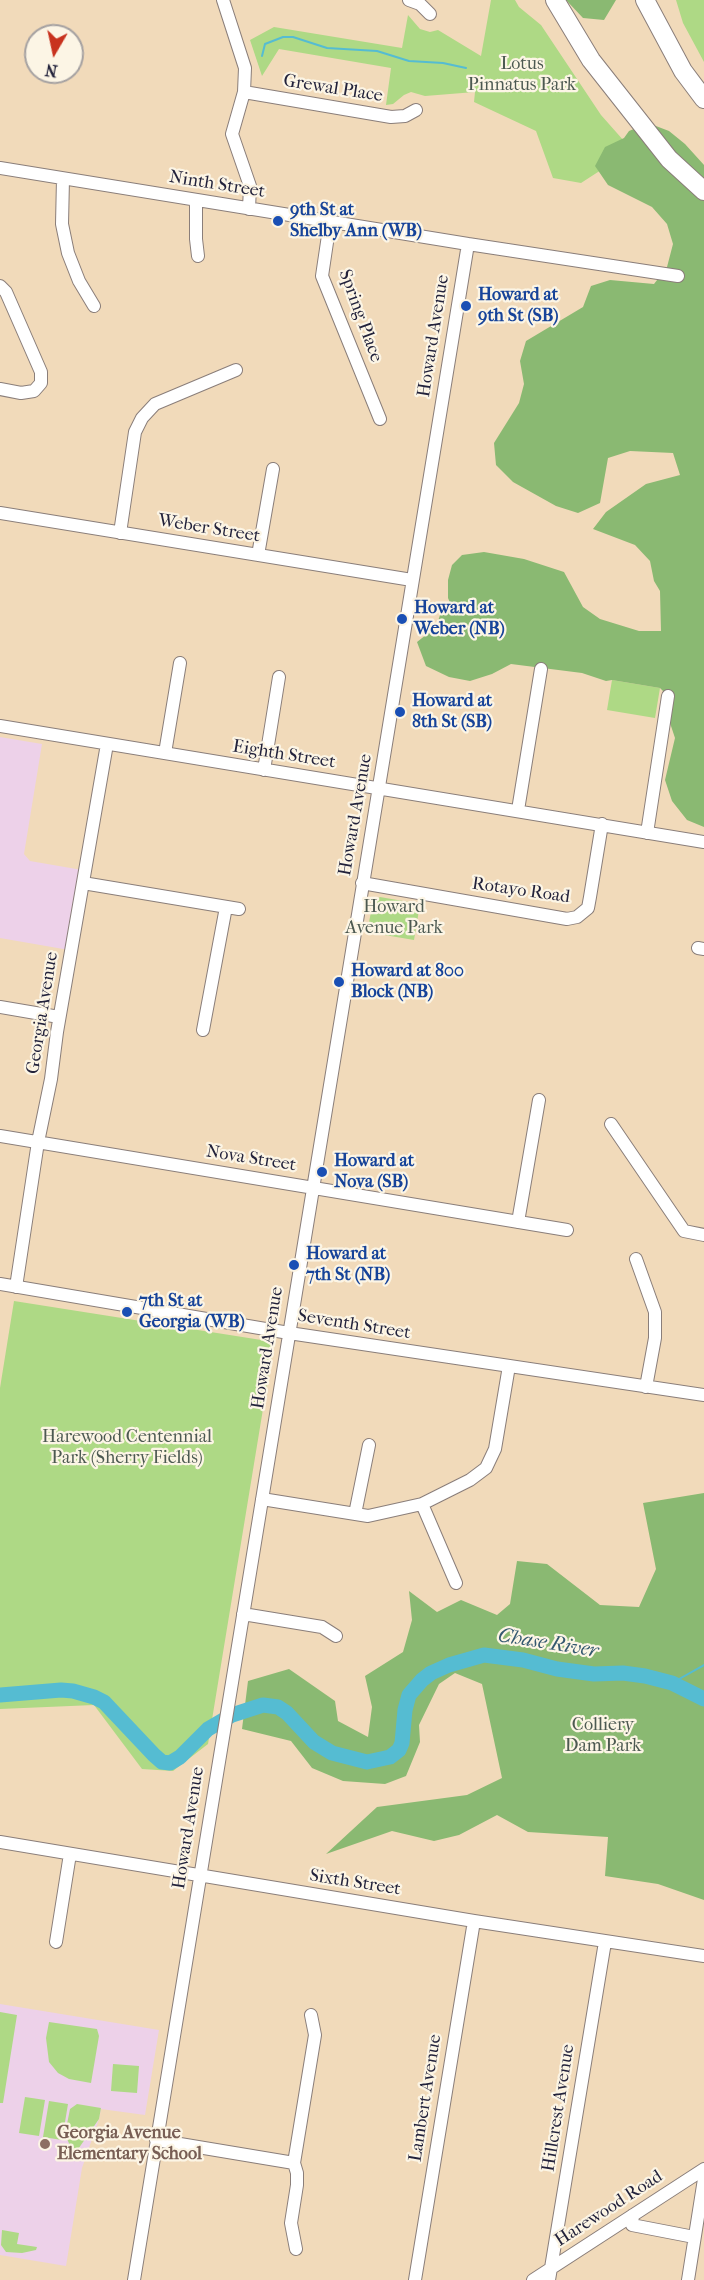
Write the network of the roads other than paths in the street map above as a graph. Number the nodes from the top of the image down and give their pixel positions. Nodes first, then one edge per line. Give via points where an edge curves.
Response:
1 (223, 0) edge
2 (409, 0) edge
3 (555, 0) edge
4 (645, 0) edge
5 (430, 14) dead end
6 (244, 92) junction
7 (704, 99) edge
8 (416, 110) dead end
9 (0, 168) edge
10 (63, 179) junction
11 (704, 191) edge
12 (196, 200) junction
13 (249, 209) junction
14 (330, 222) junction
15 (468, 244) junction
16 (198, 256) dead end
17 (678, 276) dead end
18 (0, 286) edge
19 (93, 306) dead end
20 (236, 370) dead end
21 (0, 389) edge
22 (380, 419) dead end
23 (273, 469) dead end
24 (0, 513) edge
25 (120, 533) junction
26 (258, 555) junction
27 (412, 580) junction
28 (180, 663) dead end
29 (541, 669) dead end
30 (279, 677) dead end
31 (668, 696) dead end
32 (0, 726) edge
33 (107, 744) junction
34 (165, 753) junction
35 (264, 770) junction
36 (379, 788) junction
37 (518, 810) junction
38 (602, 824) junction
39 (647, 832) junction
40 (704, 842) edge
41 (83, 883) junction
42 (362, 883) junction
43 (226, 907) junction
44 (239, 909) dead end
45 (0, 1007) edge
46 (59, 1017) junction
47 (203, 1030) dead end
48 (539, 1100) dead end
49 (611, 1124) dead end
50 (0, 1136) edge
51 (38, 1142) junction
52 (313, 1188) junction
53 (518, 1222) junction
54 (567, 1230) dead end
55 (704, 1235) edge
56 (636, 1258) dead end
57 (0, 1284) edge
58 (16, 1287) junction
59 (289, 1333) junction
60 (510, 1366) junction
61 (645, 1387) junction
62 (704, 1395) edge
63 (369, 1445) dead end
64 (262, 1499) junction
65 (422, 1504) junction
66 (356, 1514) junction
67 (456, 1583) dead end
68 (243, 1614) junction
69 (336, 1636) dead end
70 (0, 1842) edge
71 (70, 1854) junction
72 (200, 1876) junction
73 (474, 1921) junction
74 (56, 1942) dead end
75 (605, 1942) junction
76 (704, 1956) edge
77 (311, 2015) dead end
78 (156, 2139) junction
79 (294, 2163) junction
80 (704, 2169) edge
81 (704, 2179) edge
82 (676, 2187) junction
83 (699, 2206) junction
84 (633, 2215) junction
85 (694, 2237) junction
86 (296, 2249) dead end
87 (550, 2274) edge
88 (134, 2280) edge
89 (415, 2280) edge
90 (533, 2280) edge
91 (688, 2280) edge

1 - 6 street via 242,57
2 - 5 street
3 - 11 highway via 591,60 669,159
4 - 7 highway via 683,71
6 - 8 street, Grewal Place via 391,117
6 - 13 street via 232,134 250,186
9 - 10 street, Ninth Street
10 - 12 street, Ninth Street
10 - 19 street via 62,224 68,253
12 - 13 street, Ninth Street
12 - 16 street
13 - 14 street, Ninth Street
14 - 15 street, Ninth Street
14 - 22 street, Spring Place via 322,276
15 - 17 street, Ninth Street
15 - 27 street, Howard Avenue
18 - 21 street via 38,366 41,383 34,391 21,393
20 - 25 street via 155,404 142,418 135,432
23 - 26 street
24 - 25 street, Weber Street
25 - 26 street, Weber Street
26 - 27 street, Weber Street
27 - 36 street, Howard Avenue
28 - 34 street
29 - 37 street
30 - 35 street
31 - 39 street
32 - 33 street, Eighth Street
33 - 34 street, Eighth Street
33 - 41 street, Georgia Avenue
34 - 35 street, Eighth Street
35 - 36 street, Eighth Street
36 - 37 street, Eighth Street
36 - 42 street, Howard Avenue
37 - 38 street, Eighth Street
38 - 39 street, Eighth Street
38 - 42 street, Rotayo Road via 591,897 588,908 577,917 567,919
39 - 40 street, Eighth Street
41 - 43 street
41 - 46 street, Georgia Avenue
42 - 52 street, Howard Avenue
43 - 44 street
43 - 47 street
45 - 46 street
46 - 51 street, Georgia Avenue
48 - 53 street
49 - 55 street via 684,1231
50 - 51 street, Nova Street
51 - 52 street, Nova Street
51 - 58 street, Georgia Avenue
52 - 53 street, Nova Street
52 - 59 street, Howard Avenue
53 - 54 street, Nova Street
56 - 61 street via 655,1312 655,1338
57 - 58 street, Seventh Street
58 - 59 street, Seventh Street
59 - 60 street, Seventh Street
59 - 64 street, Howard Avenue
60 - 61 street, Seventh Street
60 - 65 street via 495,1449 486,1468
61 - 62 street, Seventh Street
63 - 66 street
64 - 66 street
64 - 68 street, Howard Avenue
65 - 66 street via 368,1516
65 - 67 street
68 - 69 street via 322,1627
68 - 72 street, Howard Avenue
70 - 71 street, Sixth Street
71 - 72 street, Sixth Street
71 - 74 street
72 - 73 street, Sixth Street
72 - 78 street, Howard Avenue
73 - 75 street, Sixth Street
73 - 89 street, Lambert Avenue
75 - 76 street, Sixth Street
75 - 87 street, Hillcrest Avenue
77 - 79 street via 315,2035
78 - 79 street
78 - 88 street, Howard Avenue
79 - 86 street via 297,2185 291,2223
80 - 82 street, Harewood Road
81 - 83 street
82 - 83 street via 693,2191
82 - 84 street, Harewood Road
83 - 85 street
84 - 85 street via 632,2225
84 - 87 street, Harewood Road
85 - 91 street
87 - 90 street, Harewood Road

